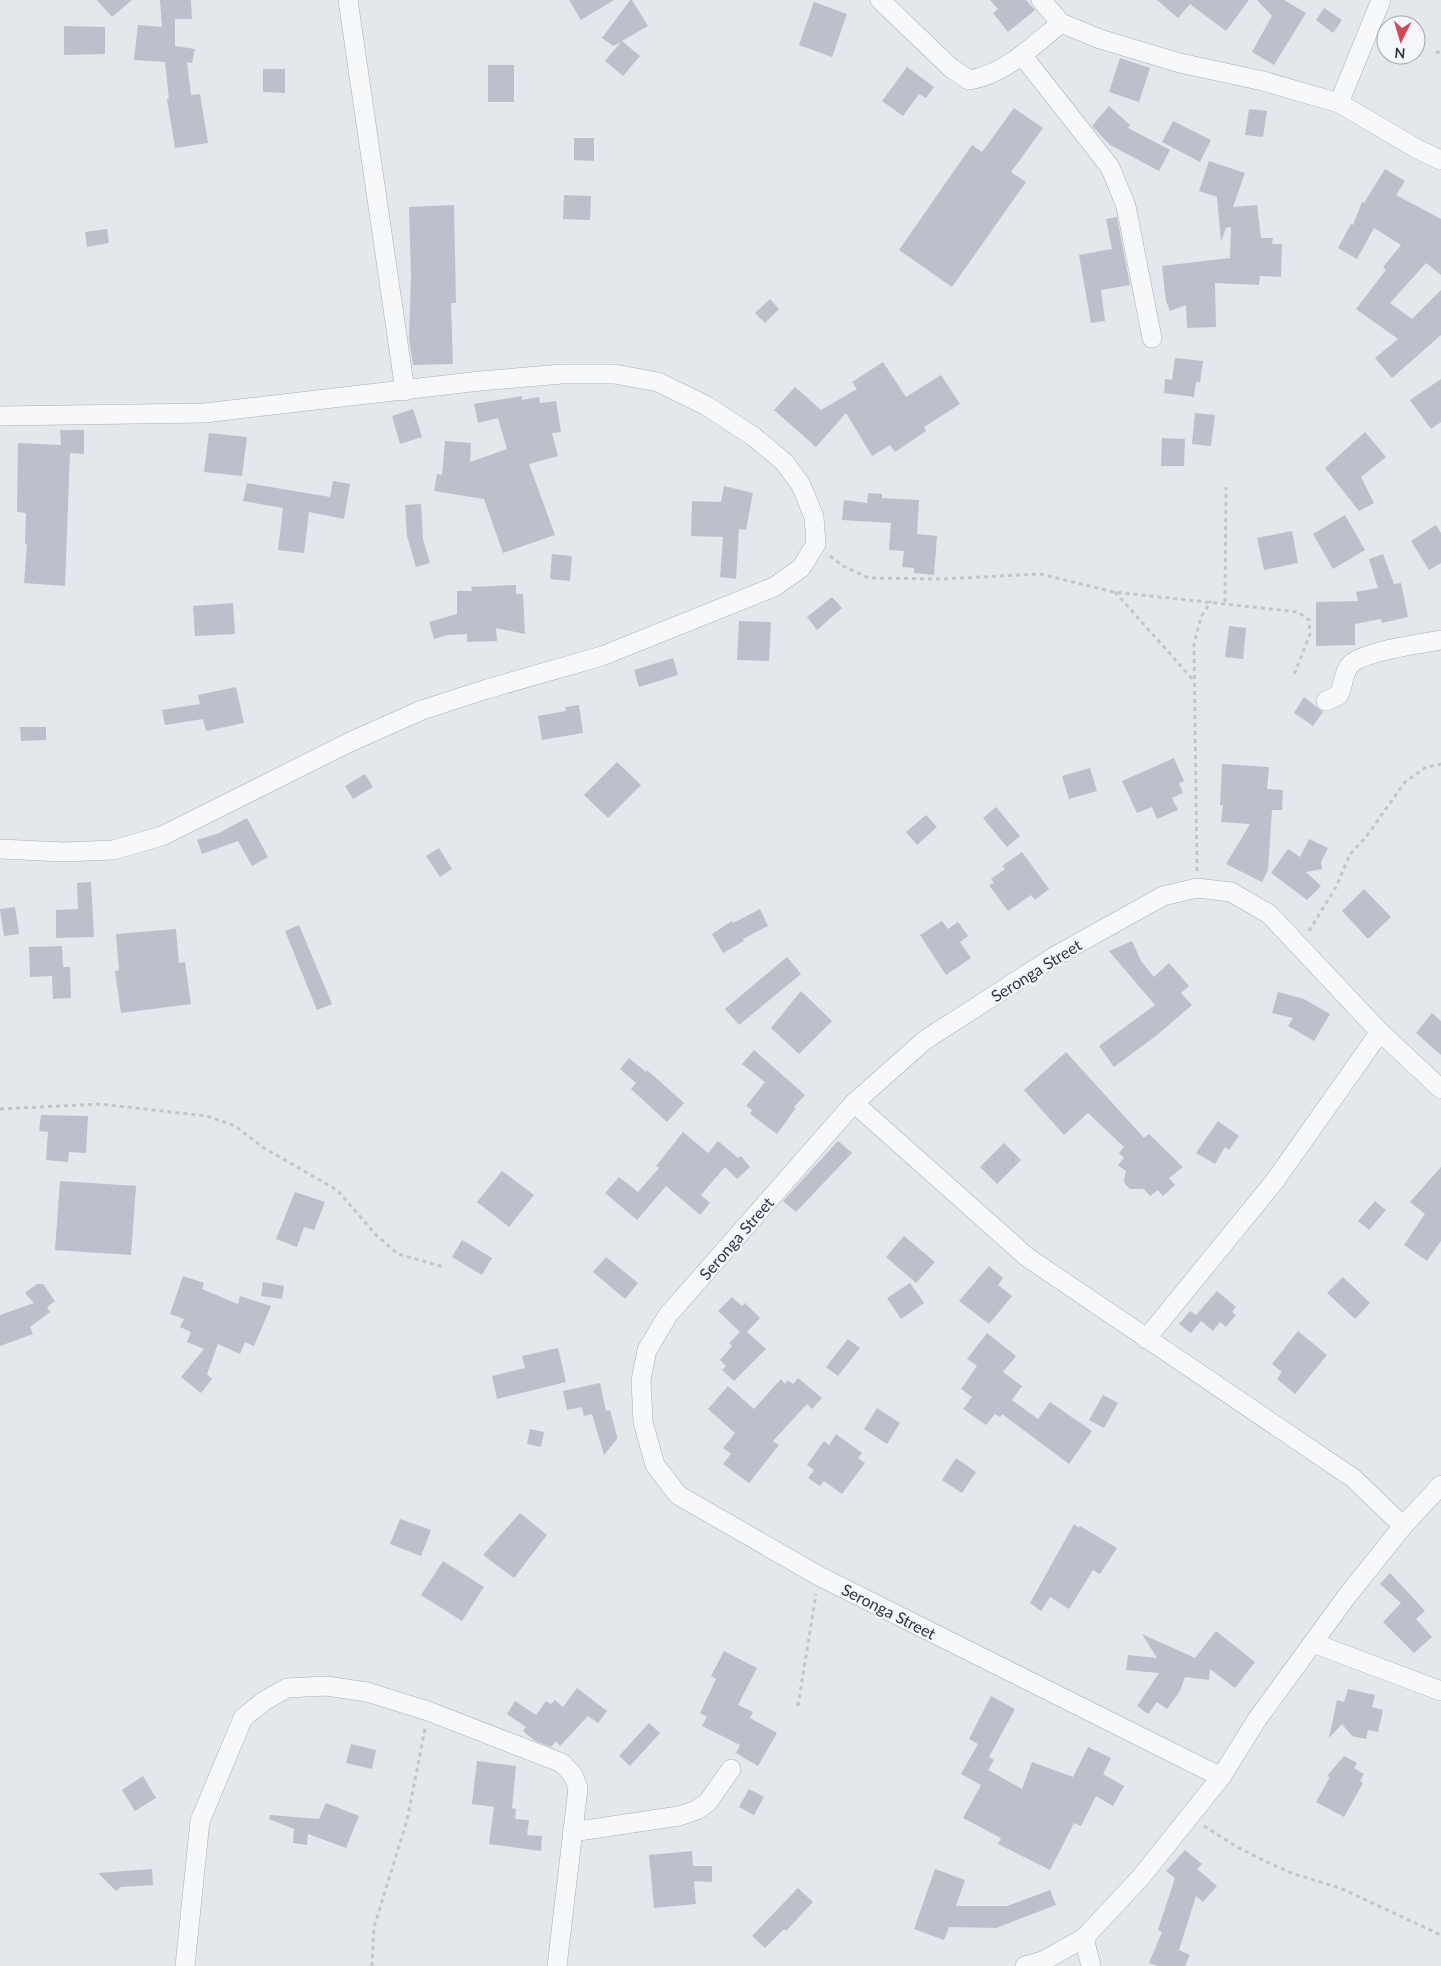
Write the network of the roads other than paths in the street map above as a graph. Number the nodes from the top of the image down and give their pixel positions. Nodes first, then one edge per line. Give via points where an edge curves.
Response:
1 (348, 0) edge
2 (880, 0) edge
3 (1041, 0) edge
4 (1381, 0) edge
5 (1061, 23) junction
6 (1022, 55) junction
7 (1339, 103) junction
8 (1441, 160) edge
9 (1152, 338) dead end
10 (405, 391) junction
11 (0, 416) edge
12 (1441, 640) edge
13 (1326, 701) dead end
14 (0, 849) edge
15 (1380, 1032) junction
16 (1441, 1089) edge
17 (854, 1103) junction
18 (1146, 1338) junction
19 (1441, 1485) edge
20 (1403, 1526) junction
21 (1313, 1643) junction
22 (1441, 1691) edge
23 (731, 1769) dead end
24 (1220, 1777) junction
25 (572, 1832) junction
26 (1084, 1938) junction
27 (1041, 1963) edge
28 (185, 1966) edge
29 (557, 1966) edge
30 (1025, 1966) edge
31 (1091, 1966) edge

1 - 10 street
2 - 6 street via 951,68 969,80 982,78
3 - 5 street
4 - 7 street
5 - 6 street
5 - 7 street via 1100,39 1180,63 1263,81
6 - 9 street via 1110,167 1126,206
7 - 8 street
10 - 11 street via 204,413
10 - 14 street via 562,374 614,374 658,382 707,406 754,437 784,462 801,485 814,517 816,544 801,568 774,587 602,656 422,710 350,742 162,836 113,850
12 - 13 street via 1406,645 1350,664 1338,695
15 - 16 street, Seronga Street
15 - 17 street, Seronga Street via 1269,914 1230,892 1197,888 1163,896 1057,955 925,1040
15 - 18 street via 1274,1182
17 - 18 street via 1027,1257
17 - 24 street, Seronga Street via 668,1315 647,1350 640,1380 643,1422 655,1465 678,1495 820,1576
18 - 20 street via 1352,1478
19 - 20 street
20 - 21 street
21 - 22 street
21 - 24 street
23 - 25 street via 708,1802 698,1810 679,1816
24 - 26 street via 1141,1877
25 - 28 street via 578,1788 573,1775 562,1762 428,1711 367,1692 326,1686 287,1688 243,1718 200,1821
25 - 29 street
26 - 27 street
26 - 31 street
27 - 30 street

